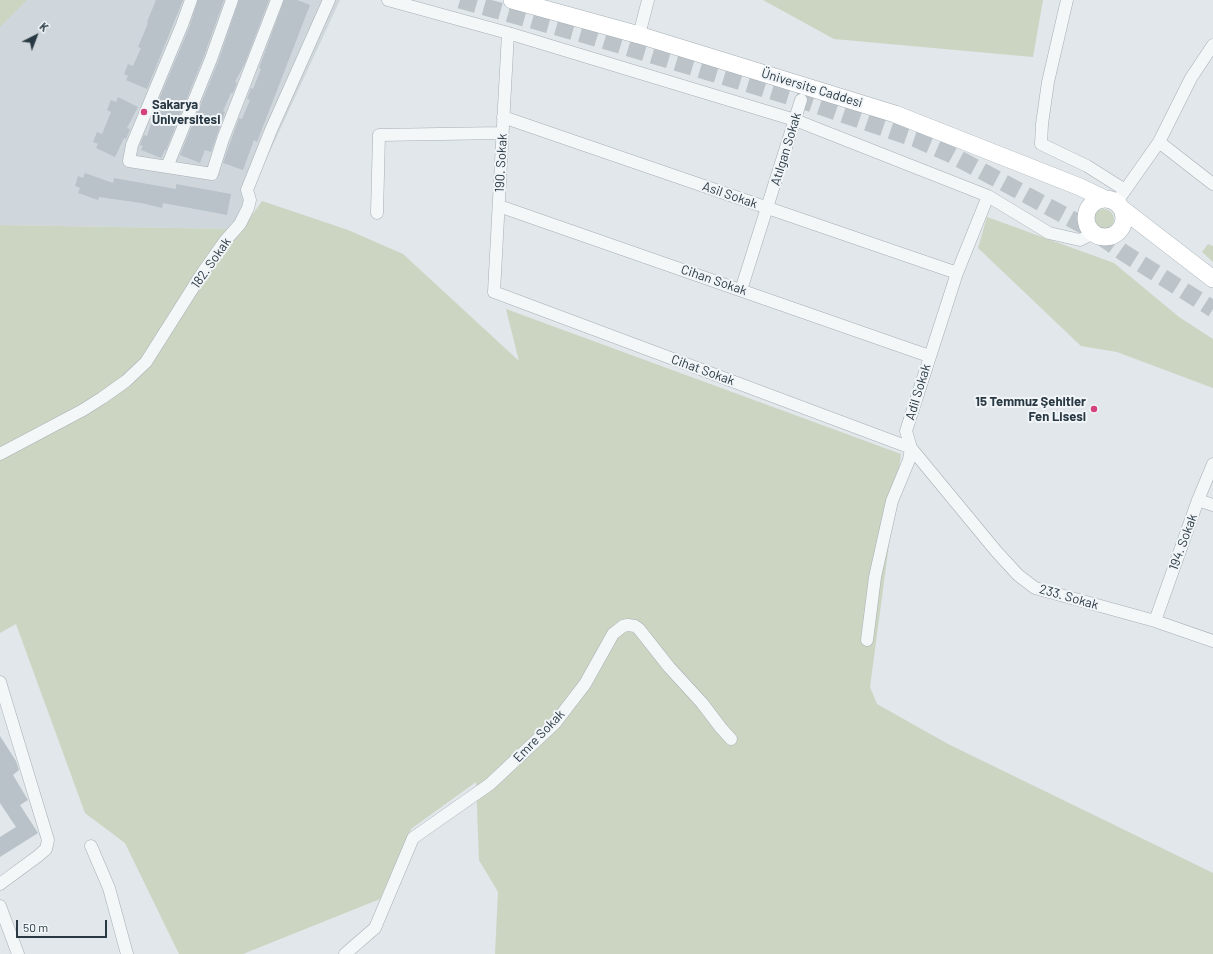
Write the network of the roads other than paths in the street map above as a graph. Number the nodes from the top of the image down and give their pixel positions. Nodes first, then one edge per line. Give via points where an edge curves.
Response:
1 (191, 0) edge
2 (232, 0) edge
3 (277, 0) edge
4 (329, 0) edge
5 (388, 0) edge
6 (512, 0) edge
7 (648, 0) edge
8 (1067, 0) edge
9 (508, 33) junction
10 (639, 35) junction
11 (1213, 45) edge
12 (801, 100) dead end
13 (503, 117) junction
14 (795, 120) junction
15 (502, 133) junction
16 (1159, 142) junction
17 (167, 167) junction
18 (1213, 184) edge
19 (988, 196) junction
20 (1117, 200) junction
21 (499, 206) junction
22 (767, 208) junction
23 (377, 213) dead end
24 (1094, 233) junction
25 (957, 274) junction
26 (1213, 279) edge
27 (741, 290) junction
28 (494, 292) joint
29 (929, 356) junction
30 (911, 448) junction
31 (0, 454) edge
32 (1213, 464) edge
33 (1198, 500) junction
34 (1213, 505) edge
35 (1155, 621) junction
36 (867, 640) dead end
37 (1213, 641) edge
38 (0, 682) edge
39 (731, 739) dead end
40 (91, 846) dead end
41 (0, 884) edge
42 (0, 906) edge
43 (18, 954) edge
44 (127, 954) edge
45 (345, 954) edge

1 - 17 street via 132,146 129,162
2 - 17 street
3 - 17 street via 212,174
4 - 31 street, 182. Sokak via 247,190 250,200 240,224 181,304 146,362 126,381 83,410
5 - 9 street
6 - 10 street, Üniversite Caddesi
7 - 10 street
8 - 20 street via 1048,82 1041,144 1087,166
9 - 13 street, 190. Sokak
9 - 14 street
10 - 20 street, Üniversite Caddesi via 895,114
11 - 16 street via 1191,78
12 - 14 street, Atılgan Sokak
13 - 15 street, 190. Sokak
13 - 22 street, Asil Sokak
14 - 19 street
14 - 22 street, Atılgan Sokak
15 - 21 street, 190. Sokak
15 - 23 street via 379,135
16 - 18 street
16 - 20 street
19 - 24 street via 1049,233 1080,240
19 - 25 street, Adil Sokak
20 - 24 street via 1094,202 1087,212 1087,224
20 - 24 street via 1123,220 1118,231 1106,236
20 - 26 street, Üniversite Caddesi
21 - 27 street, Cihan Sokak
21 - 28 street, 190. Sokak
22 - 25 street, Asil Sokak
22 - 27 street, Atılgan Sokak
25 - 29 street, Adil Sokak
27 - 29 street, Cihan Sokak
28 - 30 street, Cihat Sokak
29 - 30 street, Adil Sokak via 906,431
30 - 35 street, 233. Sokak via 996,551 1018,575 1035,588
30 - 36 street, Adil Sokak via 909,460 892,501 878,562
32 - 33 street, 194. Sokak
33 - 34 street
33 - 35 street, 194. Sokak
35 - 37 street, 233. Sokak
38 - 41 street via 48,840 46,849
39 - 45 street, Emre Sokak via 639,629 635,626 623,626 613,634 585,684 555,723 490,784 413,838 375,928
40 - 44 street via 109,888
42 - 43 street

